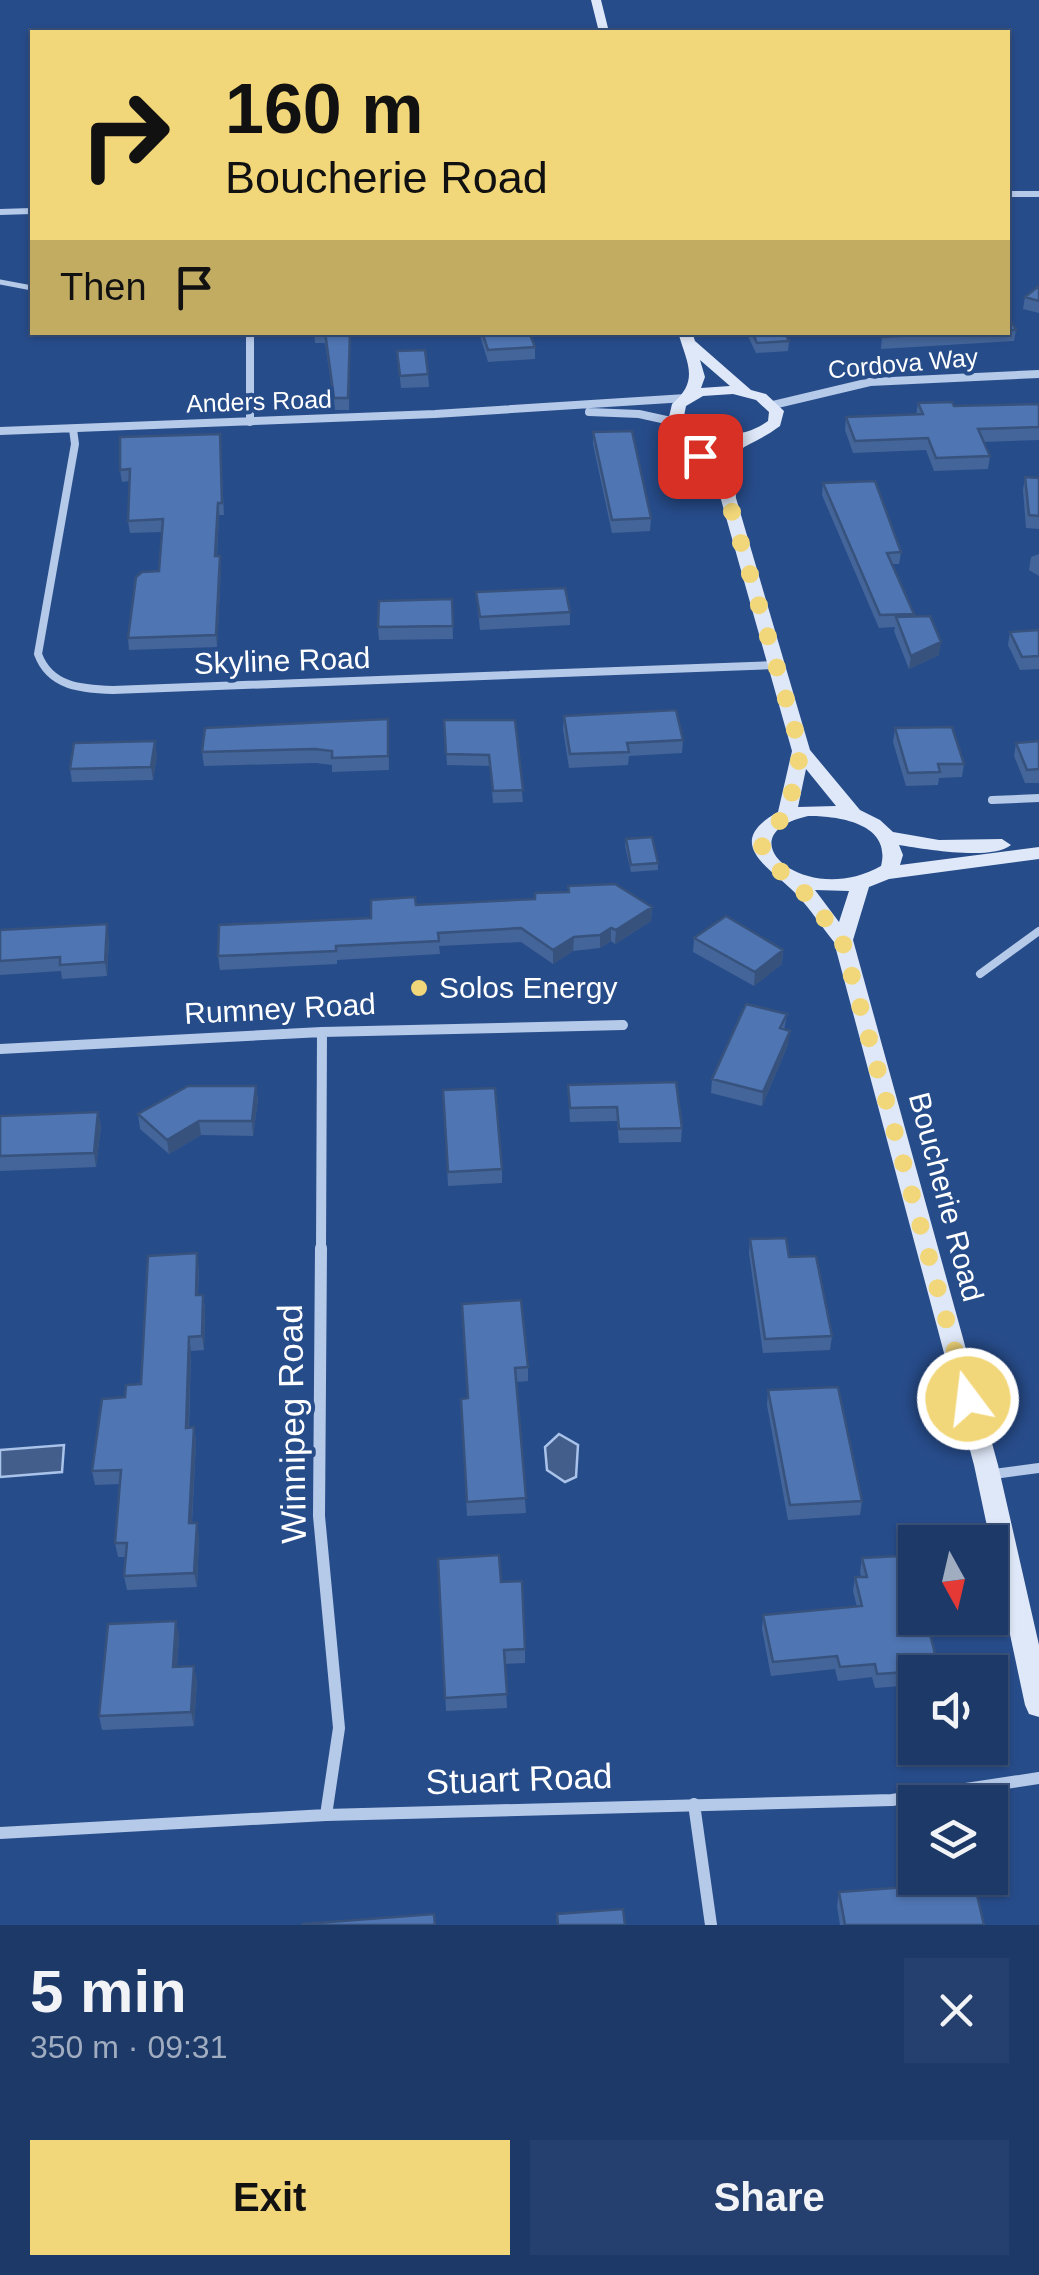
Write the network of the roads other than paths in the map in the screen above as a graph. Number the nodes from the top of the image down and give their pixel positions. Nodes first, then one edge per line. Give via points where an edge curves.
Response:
1 (596, 0) edge
2 (604, 30) edge
3 (1010, 194) edge
4 (1039, 194) edge
5 (30, 211) edge
6 (0, 212) edge
7 (0, 282) edge
8 (30, 288) edge
9 (250, 335) edge
10 (688, 339) edge
11 (1039, 374) edge
12 (744, 392) junction
13 (688, 397) junction
14 (773, 405) junction
15 (518, 409) junction
16 (250, 422) junction
17 (685, 427) junction
18 (72, 428) junction
19 (0, 431) edge
20 (750, 437) junction
21 (728, 498) junction
22 (774, 665) junction
23 (801, 751) junction
24 (1039, 798) edge
25 (992, 800) dead end
26 (853, 814) junction
27 (787, 815) junction
28 (888, 837) junction
29 (1039, 842) edge
30 (1039, 853) edge
31 (880, 874) junction
32 (795, 881) junction
33 (860, 885) junction
34 (1039, 931) edge
35 (842, 940) junction
36 (980, 974) dead end
37 (624, 1024) dead end
38 (322, 1032) junction
39 (0, 1049) edge
40 (1039, 1468) edge
41 (987, 1475) junction
42 (1039, 1705) edge
43 (1039, 1778) edge
44 (694, 1804) junction
45 (326, 1815) junction
46 (0, 1833) edge
47 (711, 1925) edge

1 - 2 main road
3 - 4 street
5 - 6 street
7 - 8 lane
9 - 16 street
10 - 12 main road
10 - 13 main road via 698,386
11 - 14 street, Cordova Way via 873,381
12 - 13 main road
12 - 14 main road
13 - 15 street, Anders Road
13 - 17 main road via 676,410
14 - 20 main road via 775,423
15 - 16 street, Anders Road
15 - 17 street, Anders Road via 639,414
16 - 18 street, Anders Road
17 - 20 main road via 718,438
17 - 21 main road, Boucherie Road
18 - 19 street, Anders Road
18 - 22 street, Skyline Road via 75,444 38,654 48,674 64,684 113,690
20 - 21 main road, Boucherie Road via 726,458
21 - 22 main road, Boucherie Road
22 - 23 main road, Boucherie Road
23 - 26 main road, Boucherie Road
23 - 27 main road, Boucherie Road
24 - 25 lane
26 - 27 main road via 820,808
26 - 28 main road, Boucherie Road
27 - 32 main road, Boucherie Road via 766,832 762,846 771,865
28 - 29 main road via 939,846
28 - 31 main road via 892,851
30 - 31 main road
31 - 33 main road
32 - 33 main road
32 - 35 main road, Boucherie Road
33 - 35 main road
34 - 36 lane
35 - 41 main road, Boucherie Road
37 - 38 street, Rumney Road
38 - 39 street, Rumney Road
38 - 45 street, Winnipeg Road via 319,1516 339,1728
40 - 41 lane
41 - 42 main road, Boucherie Road
43 - 44 street, Stuart Road via 892,1800
44 - 45 street, Stuart Road
44 - 47 street
45 - 46 street, Stuart Road

